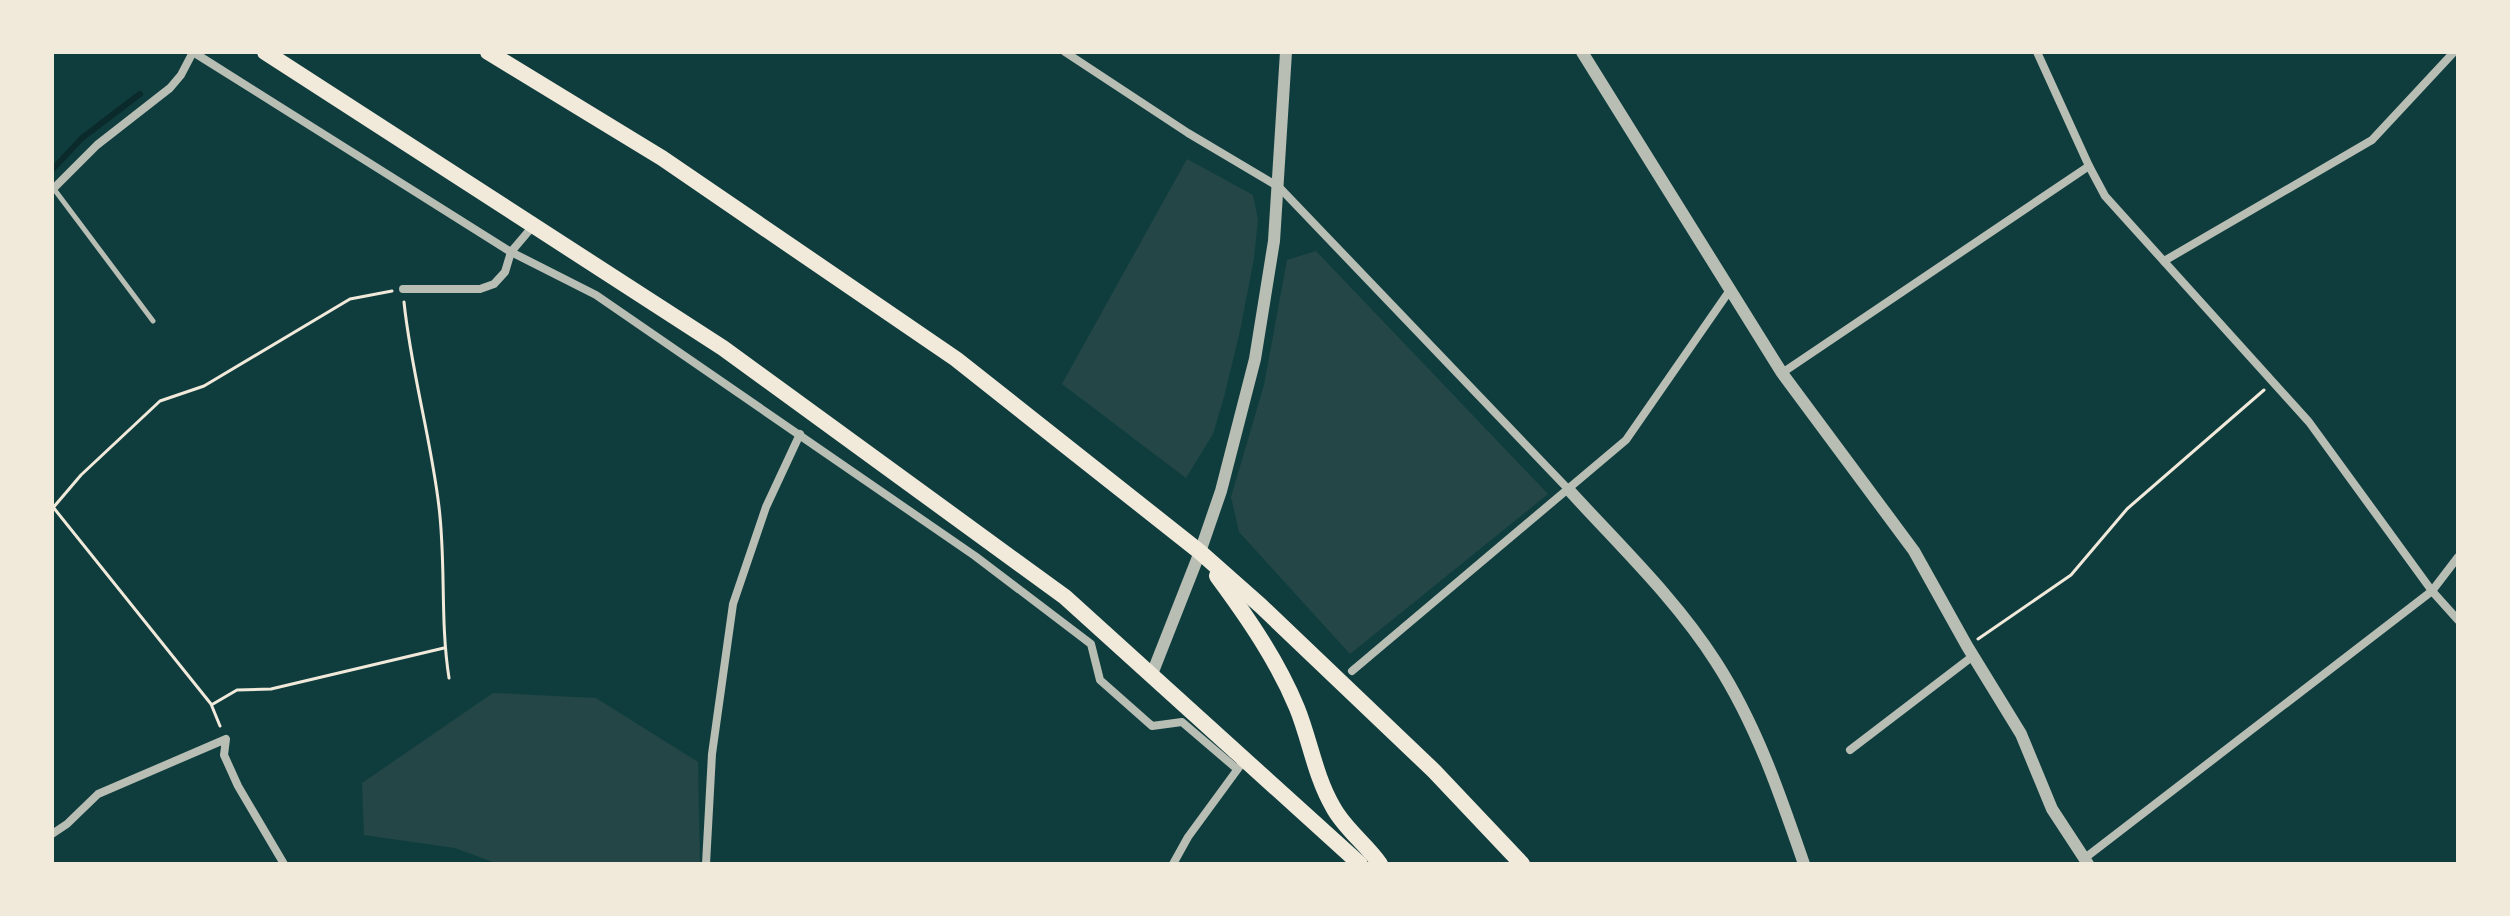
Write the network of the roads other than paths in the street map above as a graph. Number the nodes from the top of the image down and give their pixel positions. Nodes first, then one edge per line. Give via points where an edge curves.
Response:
1 (193, 52) edge
2 (265, 52) edge
3 (488, 52) edge
4 (1065, 52) edge
5 (1286, 52) edge
6 (1582, 52) edge
7 (2037, 52) edge
8 (2454, 52) edge
9 (2089, 166) junction
10 (1279, 187) junction
11 (53, 189) edge
12 (534, 225) junction
13 (511, 252) junction
14 (2164, 261) junction
15 (403, 289) road end
16 (1730, 290) junction
17 (153, 321) dead end
18 (1782, 373) junction
19 (800, 434) junction
20 (1569, 490) junction
21 (1200, 552) junction
22 (2458, 557) edge
23 (2432, 591) junction
24 (2458, 620) edge
25 (1970, 651) junction
26 (1352, 671) dead end
27 (1152, 674) junction
28 (1850, 750) dead end
29 (1242, 764) junction
30 (52, 834) edge
31 (2086, 861) edge
32 (284, 864) edge
33 (706, 864) edge
34 (1173, 864) edge
35 (1360, 864) edge
36 (1380, 864) edge
37 (1522, 864) edge
38 (1804, 864) edge

1 - 11 street via 170,88 97,145
1 - 13 street
2 - 12 highway
3 - 21 highway via 662,158 956,359
4 - 10 street
5 - 10 street
6 - 16 street
7 - 9 street
8 - 14 street via 2372,140
9 - 14 street via 2105,196
9 - 18 street
10 - 20 street
10 - 21 street via 1255,359
11 - 17 lane
12 - 13 street
12 - 27 highway via 723,348 901,476 1065,597
13 - 15 street via 505,272 480,289
13 - 19 street via 596,295
14 - 23 street via 2309,422
16 - 18 street
16 - 20 street via 1626,440
18 - 25 street via 1914,551
19 - 29 street via 1091,644 1100,680 1152,726 1182,722
19 - 33 street via 766,507 733,604 712,754
20 - 26 street
20 - 38 street via 1662,592 1715,661 1765,756
21 - 27 street
21 - 36 highway via 1281,671 1333,808
21 - 37 highway via 1434,771
22 - 23 street
23 - 24 street
23 - 31 street
25 - 28 street
25 - 31 street via 2021,734 2052,809
27 - 29 highway
29 - 34 street
29 - 35 highway
30 - 32 street via 98,794 226,739 224,755 238,786

